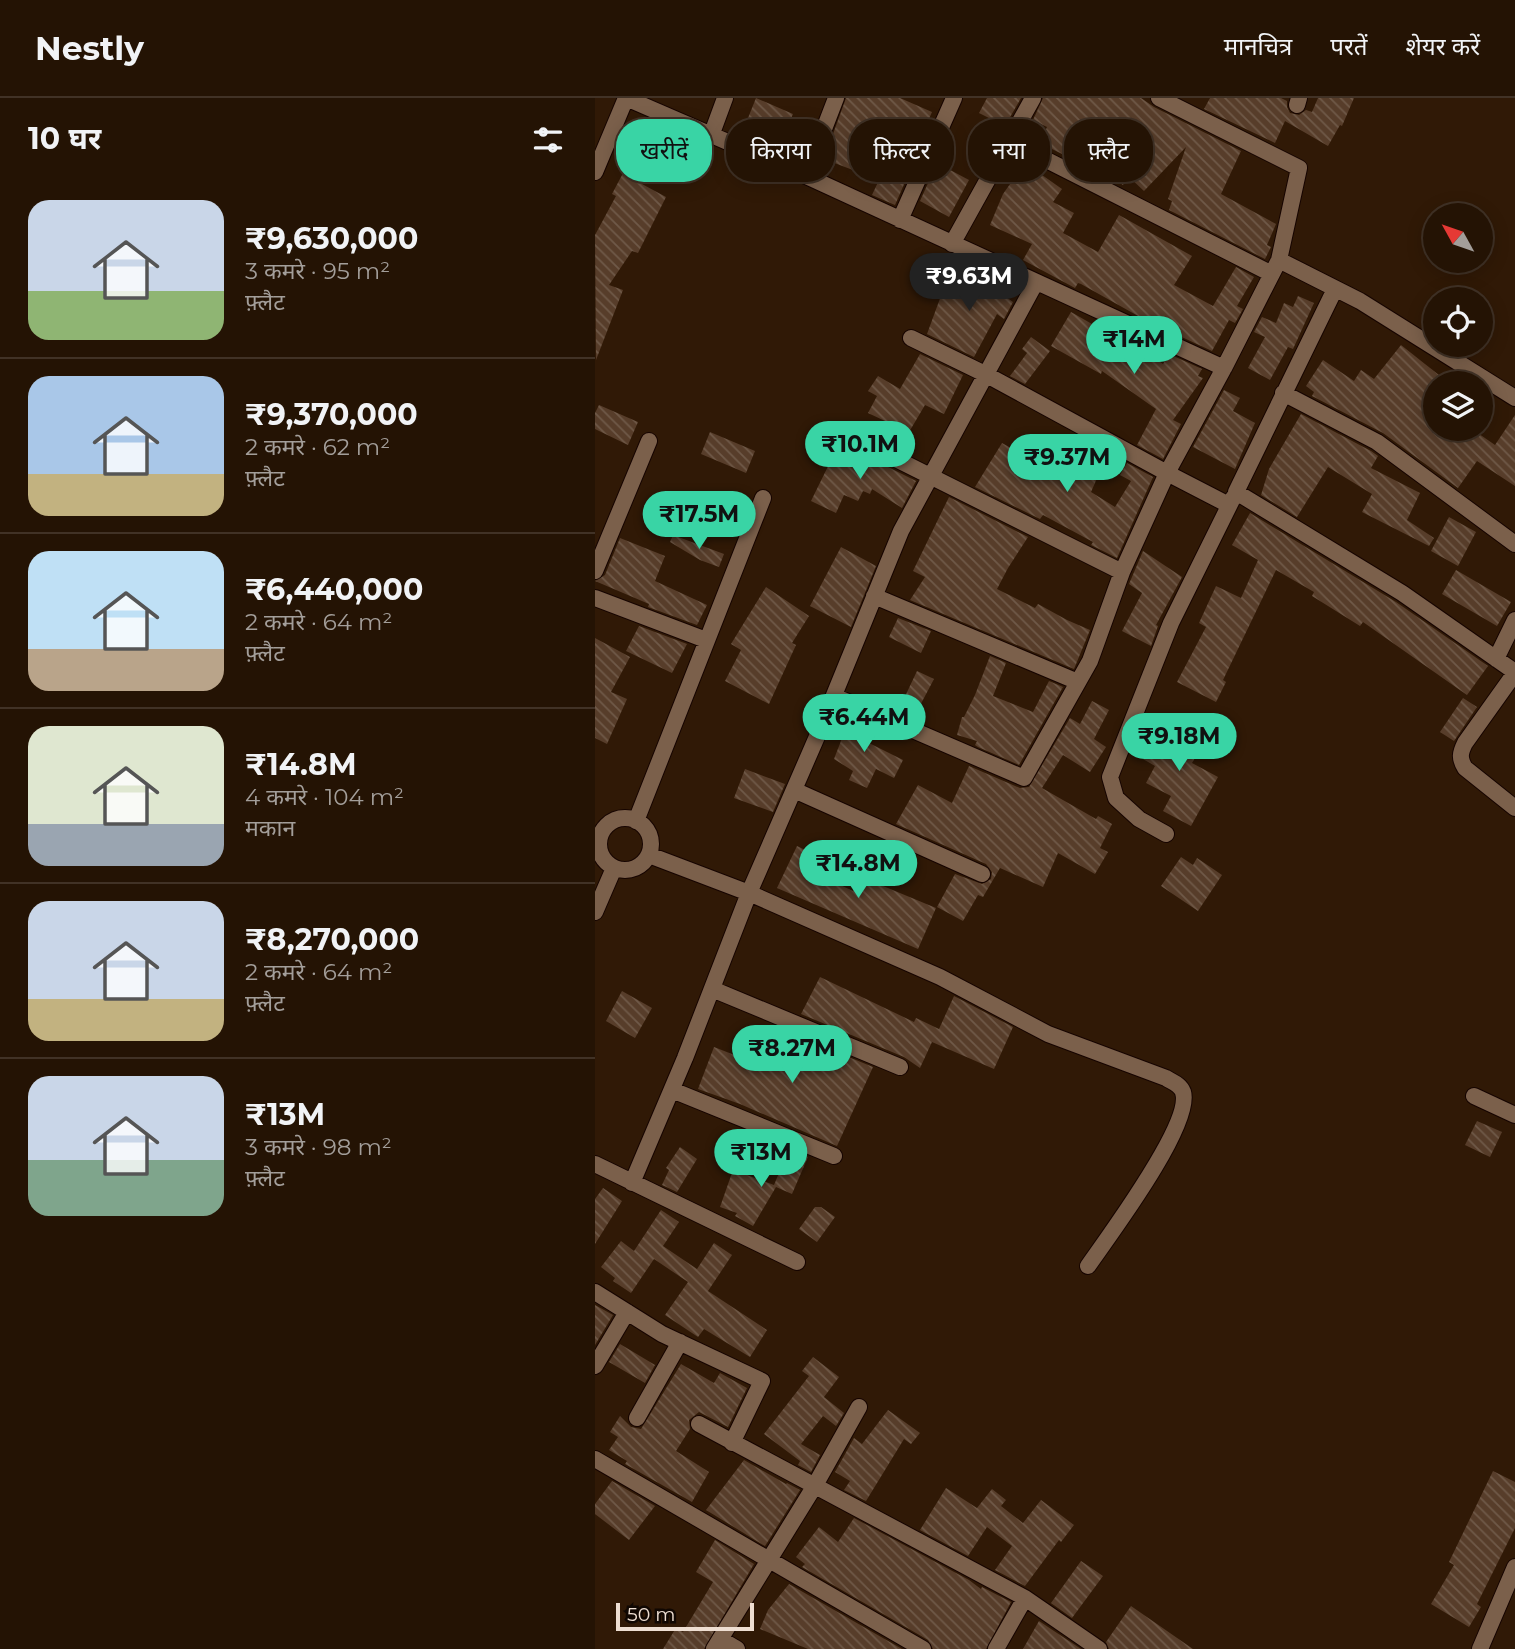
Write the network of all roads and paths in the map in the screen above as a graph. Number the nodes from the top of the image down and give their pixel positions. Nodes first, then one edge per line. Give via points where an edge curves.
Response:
1 (725, 98) edge
2 (837, 98) edge
3 (954, 98) edge
4 (1033, 98) edge
5 (1159, 98) edge
6 (1189, 105) edge
7 (617, 119) edge
8 (673, 119) edge
9 (829, 119) edge
10 (1021, 119) edge
11 (616, 122) edge
12 (712, 133) edge
13 (1050, 160) edge
14 (595, 172) edge
15 (820, 182) edge
16 (986, 182) edge
17 (900, 220) junction
18 (952, 244) junction
19 (1275, 267) junction
20 (1036, 282) junction
21 (1335, 289) junction
22 (911, 338) dead end
23 (1224, 368) junction
24 (985, 374) junction
25 (1283, 393) junction
26 (1515, 398) edge
27 (649, 442) dead end
28 (868, 444) dead end
29 (1167, 473) junction
30 (930, 477) junction
31 (763, 498) dead end
32 (1233, 499) junction
33 (1515, 544) edge
34 (595, 571) edge
35 (1122, 572) junction
36 (874, 596) junction
37 (595, 598) edge
38 (1515, 620) edge
39 (706, 639) junction
40 (1496, 659) junction
41 (1515, 672) edge
42 (1077, 682) junction
43 (834, 696) junction
44 (794, 790) junction
45 (1515, 808) edge
46 (636, 821) junction
47 (598, 832) edge
48 (1166, 834) dead end
49 (649, 855) junction
50 (614, 868) junction
51 (982, 874) dead end
52 (749, 894) junction
53 (595, 912) edge
54 (712, 989) junction
55 (900, 1068) dead end
56 (672, 1090) junction
57 (1473, 1096) dead end
58 (1515, 1115) edge
59 (834, 1156) dead end
60 (595, 1164) edge
61 (632, 1184) junction
62 (797, 1262) dead end
63 (1088, 1266) dead end
64 (595, 1292) edge
65 (628, 1312) junction
66 (680, 1342) junction
67 (595, 1366) edge
68 (859, 1407) dead end
69 (637, 1418) dead end
70 (699, 1424) dead end
71 (732, 1443) junction
72 (595, 1459) edge
73 (814, 1487) junction
74 (768, 1559) junction
75 (1515, 1567) edge
76 (1025, 1598) junction
77 (717, 1644) edge
78 (1484, 1648) edge
79 (737, 1649) edge
80 (923, 1649) edge
81 (996, 1649) edge
82 (1099, 1649) edge

1 - 12 street
2 - 9 street
3 - 17 street
4 - 10 street
5 - 6 street
6 - 19 street via 1299,168
7 - 8 street via 626,98
11 - 14 street
13 - 19 street
15 - 17 street
16 - 18 street
17 - 18 street
18 - 20 street
19 - 21 street
19 - 23 street
20 - 23 street
20 - 24 street
21 - 25 street
21 - 26 street
22 - 24 street
23 - 29 street
24 - 29 street
24 - 30 street
25 - 32 street
25 - 33 street via 1377,442
27 - 34 street
28 - 30 street
29 - 32 street
29 - 35 street
30 - 35 street
30 - 36 street
31 - 39 street
32 - 40 street via 1402,593
32 - 48 street via 1171,623 1110,777 1116,798 1139,819
35 - 42 street via 1090,661
36 - 42 street
36 - 43 street
37 - 39 street
38 - 40 street
39 - 46 street
40 - 41 street
41 - 45 street via 1465,743 1461,761
42 - 43 street via 1024,778
43 - 44 street
44 - 51 street
44 - 52 street
46 - 47 street via 620,819
46 - 49 street via 647,831
47 - 50 street via 602,858
49 - 50 street via 630,870
49 - 52 street
50 - 53 street
52 - 54 street
52 - 63 street via 940,976 1048,1034 1166,1078 1181,1088 1180,1114 1159,1161
54 - 55 street
54 - 56 street
56 - 59 street
56 - 61 street
57 - 58 street
60 - 61 street
61 - 62 street
64 - 65 street
65 - 66 street
65 - 67 street
66 - 69 street
66 - 71 street via 762,1381
68 - 73 street
70 - 71 street
71 - 73 street
72 - 74 street
73 - 74 street
73 - 76 street
74 - 77 street
74 - 80 street
75 - 78 street
76 - 81 street
76 - 82 street
77 - 79 street

